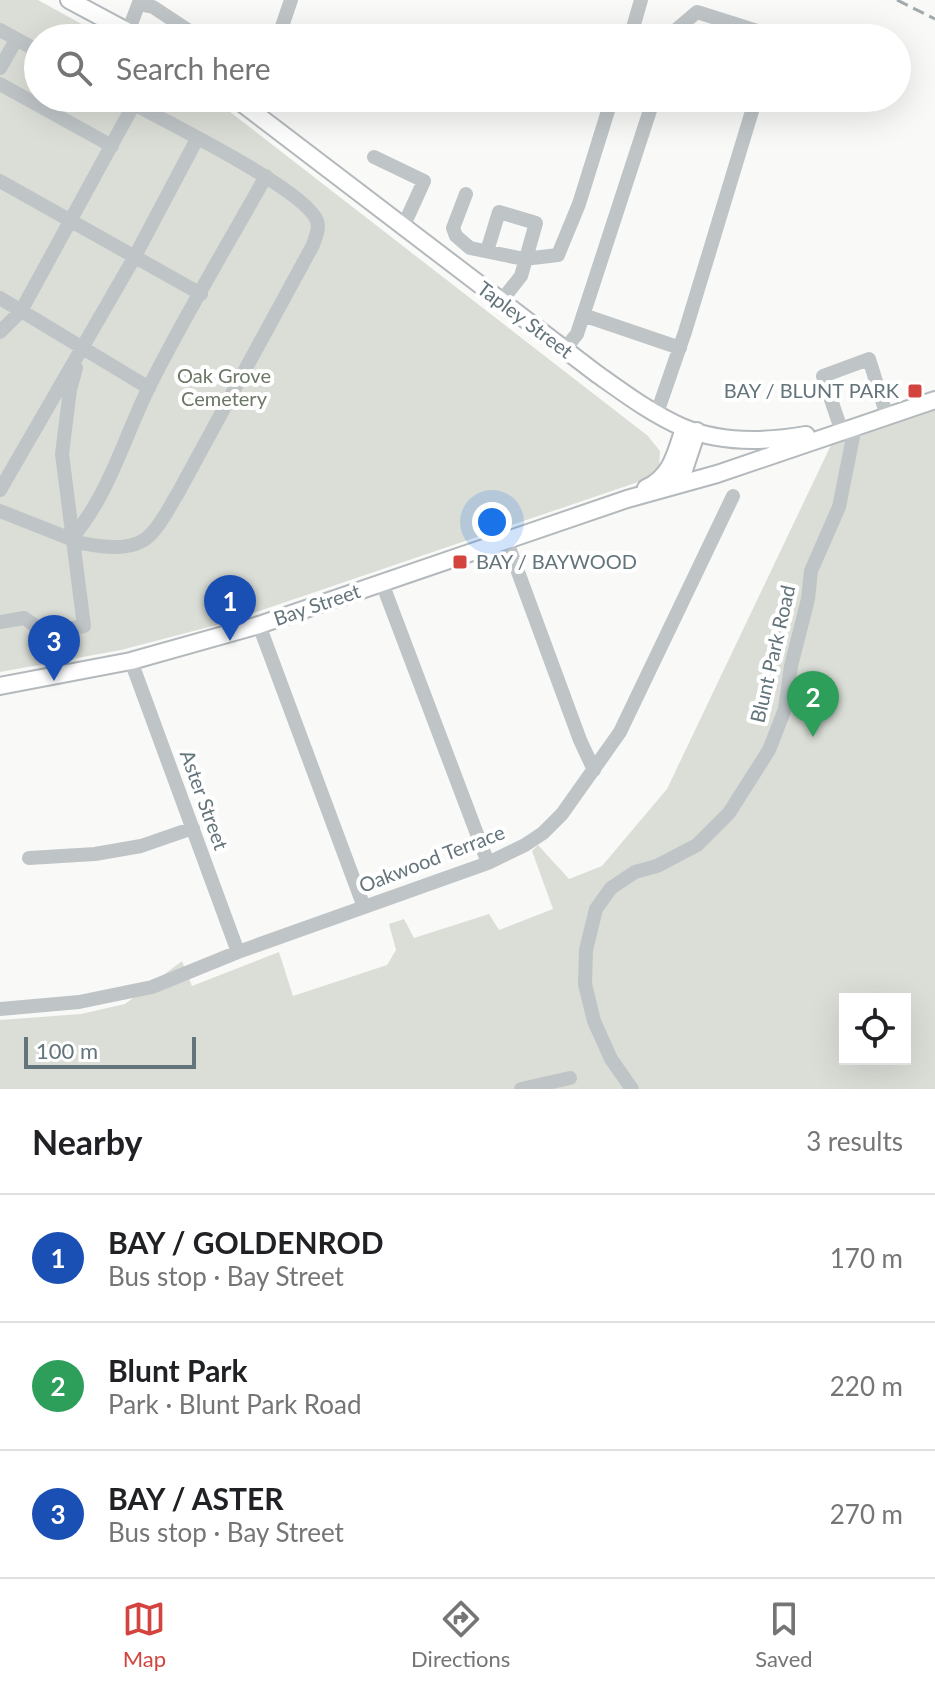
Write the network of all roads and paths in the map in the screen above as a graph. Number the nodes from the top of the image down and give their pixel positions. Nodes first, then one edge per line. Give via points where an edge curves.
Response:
1 (69, 0) edge
2 (291, 0) edge
3 (641, 0) edge
4 (139, 2) edge
5 (91, 5) edge
6 (118, 24) edge
7 (136, 24) edge
8 (179, 24) edge
9 (283, 24) edge
10 (634, 24) edge
11 (683, 24) edge
12 (735, 24) edge
13 (0, 30) edge
14 (16, 40) junction
15 (24, 44) edge
16 (0, 68) edge
17 (0, 84) edge
18 (24, 97) edge
19 (51, 112) edge
20 (124, 112) edge
21 (148, 112) edge
22 (259, 112) edge
23 (608, 112) edge
24 (649, 112) edge
25 (752, 112) edge
26 (197, 139) junction
27 (112, 146) junction
28 (374, 157) dead end
29 (266, 176) junction
30 (0, 181) edge
31 (466, 194) dead end
32 (71, 222) junction
33 (403, 227) junction
34 (487, 251) junction
35 (134, 258) junction
36 (524, 259) junction
37 (201, 294) junction
38 (0, 298) edge
39 (502, 300) junction
40 (21, 311) junction
41 (583, 315) junction
42 (0, 332) edge
43 (680, 348) junction
44 (81, 349) junction
45 (564, 350) junction
46 (149, 388) junction
47 (935, 400) edge
48 (657, 413) junction
49 (887, 416) junction
50 (848, 428) junction
51 (690, 430) junction
52 (669, 487) junction
53 (0, 490) edge
54 (733, 496) dead end
55 (627, 499) junction
56 (0, 511) edge
57 (72, 540) junction
58 (507, 542) junction
59 (382, 583) junction
60 (0, 622) edge
61 (259, 625) junction
62 (131, 661) junction
63 (0, 686) edge
64 (594, 770) junction
65 (193, 828) junction
66 (29, 858) dead end
67 (488, 863) junction
68 (364, 907) junction
69 (238, 952) junction
70 (0, 1009) edge
71 (570, 1078) dead end
72 (521, 1089) edge
73 (632, 1089) edge

1 - 5 main road
2 - 9 street
3 - 10 street
4 - 7 street
4 - 8 street
5 - 6 main road
11 - 12 street via 697,12
13 - 14 street
14 - 15 street
14 - 16 street
17 - 18 street
19 - 27 street
20 - 27 street
21 - 26 street
22 - 33 main road, Tapley Street
23 - 36 street via 558,255
24 - 41 street
25 - 43 street
26 - 29 street
26 - 35 street
27 - 32 street
28 - 33 street via 424,181
29 - 37 street
29 - 57 street via 312,213 318,230 313,245 153,532 133,545 91,546
30 - 32 street
31 - 34 street via 454,232 470,248
32 - 35 street
32 - 40 street
33 - 39 main road, Tapley Street
34 - 36 street
34 - 36 street via 499,212 536,223
35 - 37 street
35 - 44 street
36 - 39 street via 521,276
37 - 46 street
38 - 40 street
39 - 45 main road, Tapley Street
40 - 42 street
40 - 44 street
41 - 43 street
41 - 45 street
43 - 48 street
44 - 46 street
44 - 53 street
44 - 57 street via 62,454
45 - 48 main road, Tapley Street
46 - 57 street via 88,520
47 - 49 main road
48 - 51 main road, Tapley Street
49 - 50 main road
49 - 50 street via 869,359 823,376
50 - 51 main road, Tapley Street via 777,440 741,440
50 - 52 main road, Bay Street
50 - 73 street, Blunt Park Road via 839,507 811,571 785,709 769,750 729,813 697,845 635,872 611,888 596,909 585,984 611,1059
51 - 52 main road via 682,476
51 - 55 main road, Bay Street via 663,477
52 - 55 main road, Bay Street
54 - 64 street, Oakwood Terrace via 620,732
55 - 58 main road, Bay Street
56 - 57 street
57 - 60 street via 84,626 46,633 24,618
58 - 59 main road, Bay Street
58 - 64 street
59 - 61 main road, Bay Street
59 - 67 street
61 - 62 main road, Bay Street
61 - 68 street
62 - 63 main road, Bay Street
62 - 65 street, Aster Street
64 - 67 street, Oakwood Terrace via 543,833
65 - 66 street via 141,846
65 - 69 street, Aster Street
67 - 68 street, Oakwood Terrace
68 - 69 street, Oakwood Terrace
69 - 70 street, Oakwood Terrace via 152,987 79,1002
71 - 72 street

